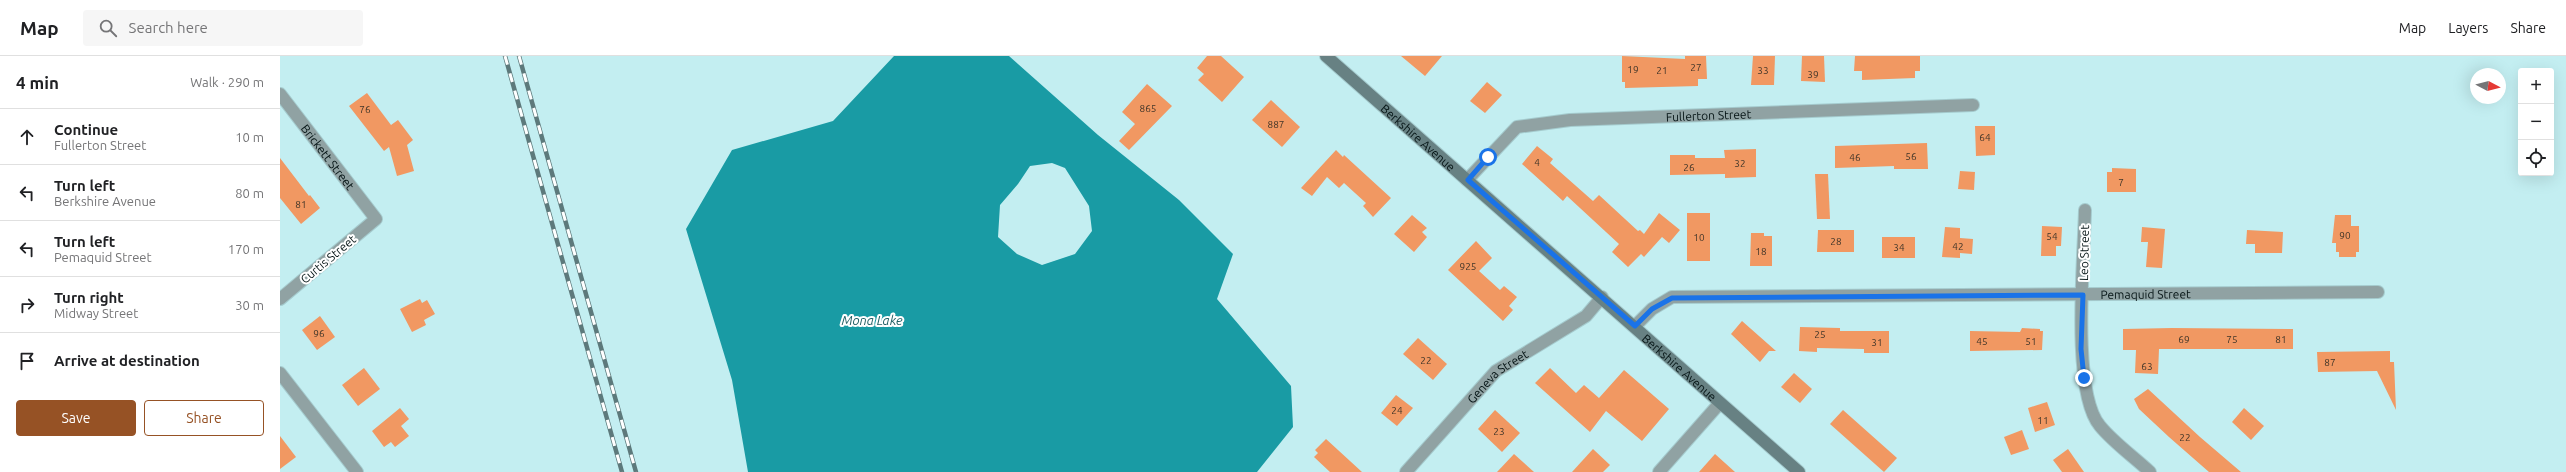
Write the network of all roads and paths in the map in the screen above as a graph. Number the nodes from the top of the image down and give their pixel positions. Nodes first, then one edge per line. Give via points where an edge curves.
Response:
1 (1326, 56) edge
2 (280, 94) edge
3 (1973, 105) dead end
4 (1468, 180) junction
5 (2085, 210) dead end
6 (376, 219) joint
7 (2378, 292) dead end
8 (2083, 295) junction
9 (1602, 297) junction
10 (280, 299) edge
11 (1635, 326) junction
12 (280, 373) edge
13 (1719, 404) junction
14 (357, 472) edge
15 (1406, 472) edge
16 (1659, 472) edge
17 (1799, 472) edge
18 (2150, 472) edge

1 - 4 main road, Berkshire Avenue
2 - 6 street, Brickett Street
3 - 4 street, Fullerton Street via 1570,120 1533,124 1517,127
4 - 9 main road, Berkshire Avenue
5 - 8 street, Leo Street
6 - 10 street, Curtis Street
7 - 8 street, Pemaquid Street
8 - 11 street, Pemaquid Street via 1672,298 1652,309
8 - 18 street, Leo Street via 2081,349 2089,404 2100,426
9 - 11 main road, Berkshire Avenue
9 - 15 street, Geneva Street via 1586,316 1496,371
11 - 13 main road, Berkshire Avenue
12 - 14 street
13 - 16 street
13 - 17 main road, Berkshire Avenue

